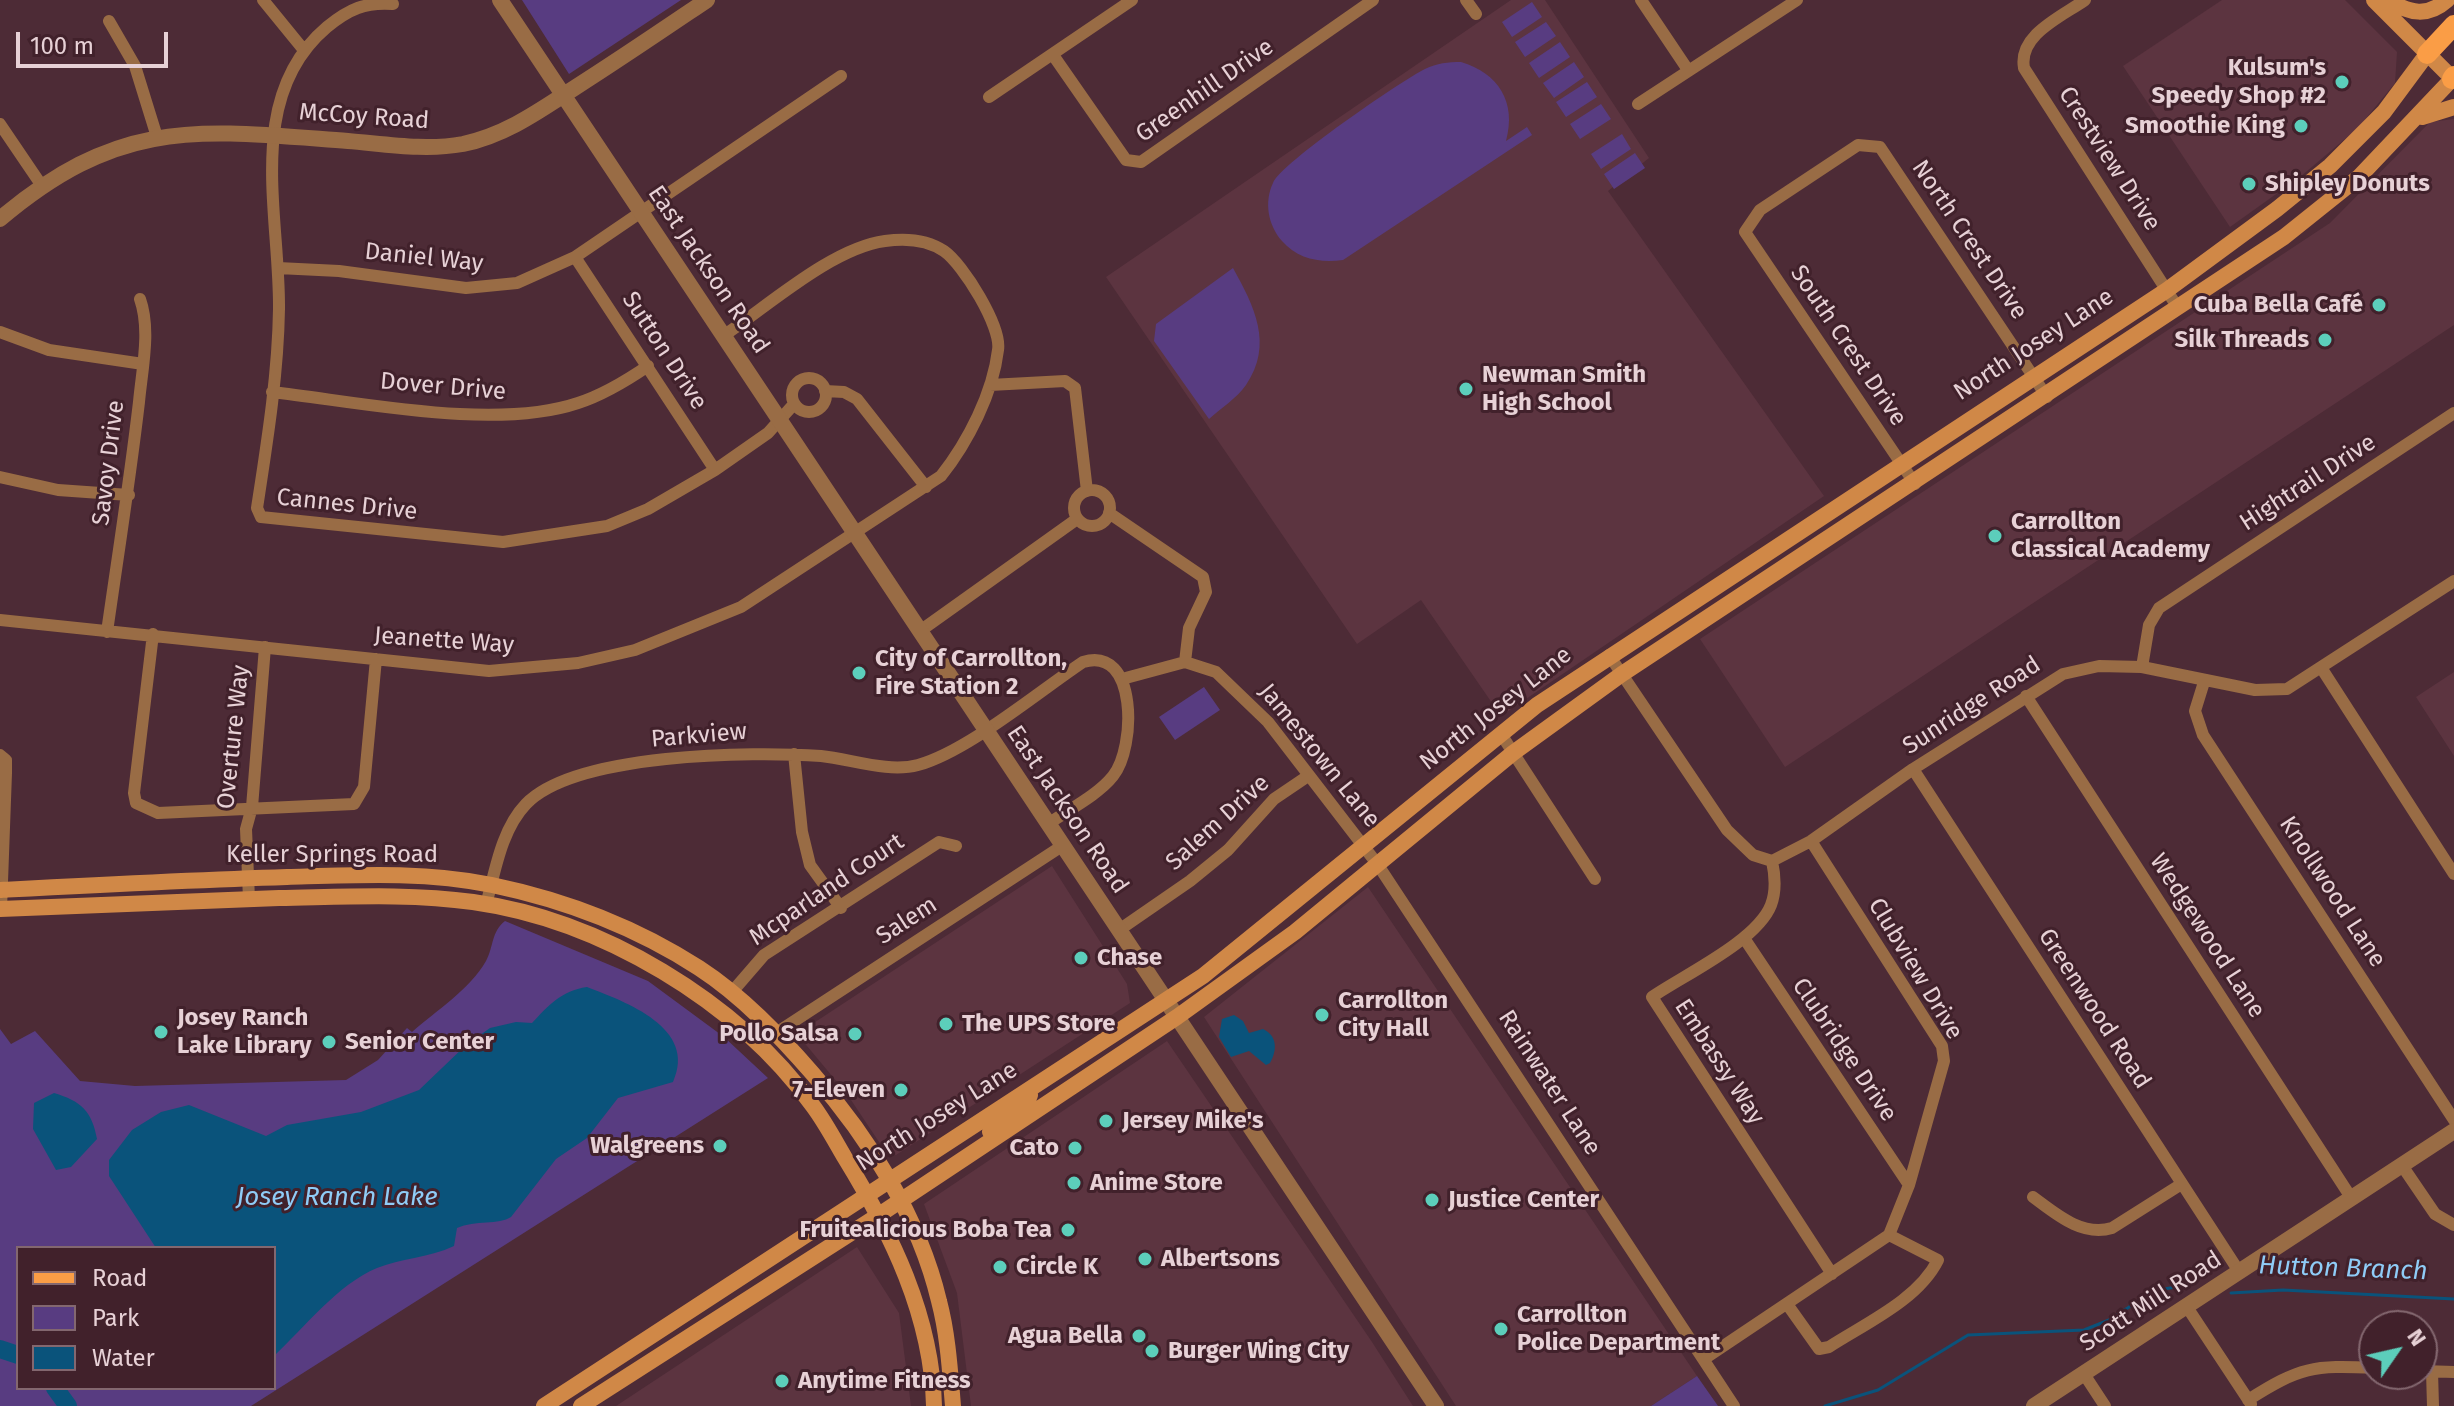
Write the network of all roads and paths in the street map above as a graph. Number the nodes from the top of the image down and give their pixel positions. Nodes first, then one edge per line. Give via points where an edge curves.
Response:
1 (263, 0) edge
2 (500, 0) edge
3 (707, 0) edge
4 (1132, 0) edge
5 (1373, 0) edge
6 (1466, 0) edge
7 (1641, 0) edge
8 (1797, 0) edge
9 (2085, 0) edge
10 (2374, 0) edge
11 (2388, 0) edge
12 (2447, 0) edge
13 (393, 4) dead end
14 (1476, 14) dead end
15 (109, 21) dead end
16 (2454, 25) edge
17 (303, 49) junction
18 (2427, 54) junction
19 (1053, 55) junction
20 (1688, 70) junction
21 (841, 76) dead end
22 (2453, 78) edge
23 (564, 95) junction
24 (989, 97) dead end
25 (1638, 104) dead end
26 (2454, 107) edge
27 (2416, 119) junction
28 (0, 124) edge
29 (273, 134) junction
30 (157, 137) junction
31 (1880, 147) joint
32 (42, 186) junction
33 (2296, 194) junction
34 (640, 210) junction
35 (2312, 217) junction
36 (0, 219) edge
37 (575, 257) junction
38 (278, 268) junction
39 (2167, 290) junction
40 (140, 299) dead end
41 (2178, 308) junction
42 (0, 332) edge
43 (723, 336) junction
44 (143, 364) junction
45 (648, 366) junction
46 (2034, 377) junction
47 (990, 385) junction
48 (825, 391) junction
49 (272, 392) junction
50 (2047, 397) junction
51 (794, 404) junction
52 (2454, 413) edge
53 (779, 419) junction
54 (1900, 464) junction
55 (715, 470) junction
56 (0, 477) edge
57 (1915, 484) junction
58 (926, 487) junction
59 (1087, 491) junction
60 (129, 495) junction
61 (1109, 513) junction
62 (1077, 519) junction
63 (855, 534) junction
64 (2454, 581) edge
65 (0, 620) edge
66 (920, 631) junction
67 (107, 632) junction
68 (153, 634) junction
69 (265, 647) junction
70 (1609, 655) junction
71 (376, 659) junction
72 (1185, 662) junction
73 (2142, 667) junction
74 (2322, 669) junction
75 (1622, 674) junction
76 (1122, 679) junction
77 (2204, 682) junction
78 (2026, 696) junction
79 (985, 729) junction
80 (1501, 734) junction
81 (1513, 753) junction
82 (794, 754) junction
83 (0, 755) edge
84 (1913, 769) junction
85 (1308, 776) junction
86 (252, 807) junction
87 (1048, 824) junction
88 (1811, 841) junction
89 (956, 846) dead end
90 (1062, 846) junction
91 (1364, 847) junction
92 (1772, 861) junction
93 (1378, 865) junction
94 (2454, 874) edge
95 (248, 878) junction
96 (1595, 879) dead end
97 (491, 885) junction
98 (0, 890) edge
99 (249, 899) junction
100 (486, 905) junction
101 (841, 908) junction
102 (1, 909) edge
103 (1119, 930) junction
104 (1744, 938) junction
105 (732, 992) junction
106 (1166, 1001) junction
107 (1177, 1017) junction
108 (776, 1033) junction
109 (761, 1048) junction
110 (1080, 1057) junction
111 (1029, 1089) junction
112 (1043, 1107) junction
113 (2454, 1120) edge
114 (2454, 1131) edge
115 (986, 1145) junction
116 (2403, 1167) junction
117 (888, 1180) junction
118 (1909, 1185) junction
119 (2180, 1185) junction
120 (867, 1192) junction
121 (2033, 1197) dead end
122 (2352, 1199) junction
123 (900, 1201) junction
124 (879, 1215) junction
125 (2454, 1225) edge
126 (1889, 1235) junction
127 (2240, 1273) junction
128 (1832, 1274) junction
129 (1787, 1304) junction
130 (2187, 1307) junction
131 (1704, 1359) junction
132 (2358, 1368) edge
133 (2084, 1374) junction
134 (2250, 1403) edge
135 (544, 1406) edge
136 (581, 1406) edge
137 (934, 1406) edge
138 (953, 1406) edge
139 (1436, 1406) edge
140 (1734, 1406) edge
141 (2034, 1406) edge
142 (2105, 1406) edge

1 - 17 street
2 - 23 street, East Jackson Road
3 - 23 street, McCoy Road
4 - 19 street
5 - 19 street, Greenhill Drive via 1141,162 1126,160
6 - 14 street
7 - 20 street
8 - 20 street
9 - 39 street, Crestview Drive via 2038,33 2022,54 2024,68
10 - 18 main road
11 - 12 main road via 2419,13 2434,11
13 - 17 street via 369,2
15 - 30 street via 135,66
16 - 18 main road, North Josey Lane
17 - 29 street, Cannes Drive via 284,84
18 - 22 main road
18 - 33 main road, North Josey Lane via 2384,112
19 - 24 street
20 - 25 street
21 - 34 street, Daniel Way
22 - 27 main road, North Josey Lane
23 - 29 street, McCoy Road via 523,122 462,144 425,148
23 - 34 street, East Jackson Road
26 - 27 main road
27 - 35 main road, North Josey Lane
28 - 32 street
29 - 30 street, McCoy Road via 222,131
29 - 38 street, Cannes Drive
30 - 32 street, McCoy Road via 114,148
31 - 46 street, North Crest Drive
31 - 54 street, South Crest Drive via 1858,145 1760,210 1745,232
32 - 36 street, McCoy Road
33 - 35 main road
33 - 39 main road, North Josey Lane
34 - 37 street, Daniel Way
34 - 43 street, East Jackson Road
35 - 41 main road, North Josey Lane
37 - 38 street, Daniel Way via 537,276 493,288
37 - 45 street, Sutton Drive
38 - 49 street, Cannes Drive
39 - 41 street, Crestview Drive
39 - 46 main road, North Josey Lane
40 - 44 street, Savoy Drive via 146,315
41 - 50 main road, North Josey Lane
42 - 44 street via 49,350
43 - 47 street, Jeanette Way via 831,262 862,247 908,239 930,244 953,259 996,325 999,349
43 - 53 street, East Jackson Road
44 - 60 street, Savoy Drive
45 - 49 street, Dover Drive via 577,403 495,416
45 - 55 street, Sutton Drive
46 - 50 street, North Crest Drive
46 - 54 main road, North Josey Lane
47 - 58 street, Jeanette Way via 955,458
47 - 59 street via 1065,381 1075,388
48 - 51 street via 824,403 816,411 804,412
48 - 51 street via 815,379 799,380 791,394
48 - 58 street via 857,399
49 - 55 street, Cannes Drive via 257,508 261,517 271,519 473,540 536,540 607,526
50 - 57 main road, North Josey Lane
51 - 53 street, Cannes Drive
52 - 73 street, Hightrail Drive via 2159,608 2149,625
53 - 55 street, Cannes Drive via 768,433
53 - 63 street, East Jackson Road
54 - 57 street, South Crest Drive
54 - 70 main road, North Josey Lane
56 - 60 street via 58,490
57 - 75 main road, North Josey Lane
58 - 63 street, Jeanette Way
59 - 61 street via 1106,498
59 - 62 street via 1074,502
60 - 67 street, Savoy Drive
61 - 62 street via 1092,527
61 - 72 street via 1203,577 1206,592 1189,628
62 - 66 street
63 - 66 street, East Jackson Road
63 - 71 street, Jeanette Way via 741,607 635,650 578,663 489,671
64 - 74 street, Sunridge Road
65 - 67 street, Jeanette Way
66 - 79 street, East Jackson Road
67 - 68 street, Jeanette Way
68 - 69 street, Jeanette Way
68 - 86 street via 136,803 158,813
69 - 71 street, Jeanette Way
69 - 86 street, Overture Way
70 - 75 street
70 - 80 main road, North Josey Lane
71 - 86 street via 359,799 354,804
72 - 76 street
72 - 85 street, Jamestown Lane via 1216,672 1233,685
73 - 77 street, Sunridge Road
73 - 78 street, Sunridge Road via 2080,669
74 - 77 street, Sunridge Road via 2272,692
74 - 94 street
75 - 81 main road, North Josey Lane
75 - 92 street via 1727,830 1753,855
76 - 79 street, Parkview via 1102,660 1083,662
76 - 87 street via 1128,735 1120,765 1113,778
77 - 113 street, Knollwood Lane via 2195,711 2203,735
78 - 84 street, Sunridge Road
78 - 122 street, Wedgewood Lane
79 - 82 street, Parkview via 916,766
79 - 87 street, East Jackson Road
80 - 81 street
80 - 91 main road, North Josey Lane
81 - 93 main road, North Josey Lane
81 - 96 street
82 - 97 street, Parkview via 719,753 654,761 574,778 538,792 507,831
82 - 101 street via 810,865
83 - 98 street via 6,760
84 - 88 street, Sunridge Road
84 - 119 street, Greenwood Road
85 - 91 street, Jamestown Lane
85 - 103 street, Salem Drive via 1274,799 1228,850 1190,881
86 - 95 street, Overture Way via 246,829
87 - 90 street, East Jackson Road
88 - 92 street, Sunridge Road
88 - 118 street, Clubview Drive via 1942,1046 1944,1061
89 - 101 street, Mcparland Court via 939,842
90 - 103 street, East Jackson Road
90 - 108 street, Salem
91 - 93 street, Jamestown Lane
91 - 106 main road, North Josey Lane
92 - 104 street, Embassy Way via 1772,904
93 - 107 main road, North Josey Lane
93 - 131 street, Rainwater Lane
95 - 97 main road, Keller Springs Road via 401,875
95 - 98 main road, Keller Springs Road
95 - 99 street, Overture Way
97 - 100 street, Parkview
97 - 105 main road, Keller Springs Road via 569,905 698,968
98 - 102 street
99 - 100 main road, Keller Springs Road via 355,896
99 - 102 main road, Keller Springs Road
100 - 109 main road, Keller Springs Road via 548,921 635,955 680,981
101 - 105 street, Mcparland Court via 764,955
103 - 106 street, East Jackson Road
104 - 118 street, Clubridge Drive
104 - 128 street, Embassy Way via 1652,997
105 - 108 main road, Keller Springs Road
106 - 107 street, East Jackson Road
106 - 110 main road, North Josey Lane
107 - 112 main road, North Josey Lane
107 - 139 street, East Jackson Road
108 - 109 main road
108 - 117 main road, Keller Springs Road via 838,1103
109 - 120 main road, Keller Springs Road via 814,1107
110 - 111 main road, North Josey Lane
110 - 112 main road via 1078,1067 1049,1088
111 - 115 main road via 1026,1105 991,1130
111 - 117 main road, North Josey Lane
112 - 115 main road, North Josey Lane
114 - 116 street, Scott Mill Road
115 - 123 main road, North Josey Lane
116 - 122 street, Scott Mill Road
116 - 125 street via 2435,1214
117 - 120 main road, North Josey Lane
117 - 123 main road, Keller Springs Road
118 - 126 street, Clubview Drive
119 - 121 street via 2101,1232 2080,1228
119 - 127 street, Greenwood Road
120 - 124 main road, Keller Springs Road
120 - 135 main road, North Josey Lane
122 - 127 street, Scott Mill Road
123 - 124 main road, North Josey Lane
123 - 138 main road, Keller Springs Road via 939,1300
124 - 136 main road, North Josey Lane
124 - 137 main road, Keller Springs Road via 924,1333
126 - 128 street
126 - 129 street via 1938,1260 1922,1285 1819,1349
127 - 130 street, Scott Mill Road
128 - 129 street
129 - 131 street
130 - 133 street, Scott Mill Road
130 - 134 street
131 - 140 street, Rainwater Lane
132 - 134 street via 2290,1374
133 - 141 street, Scott Mill Road
133 - 142 street

